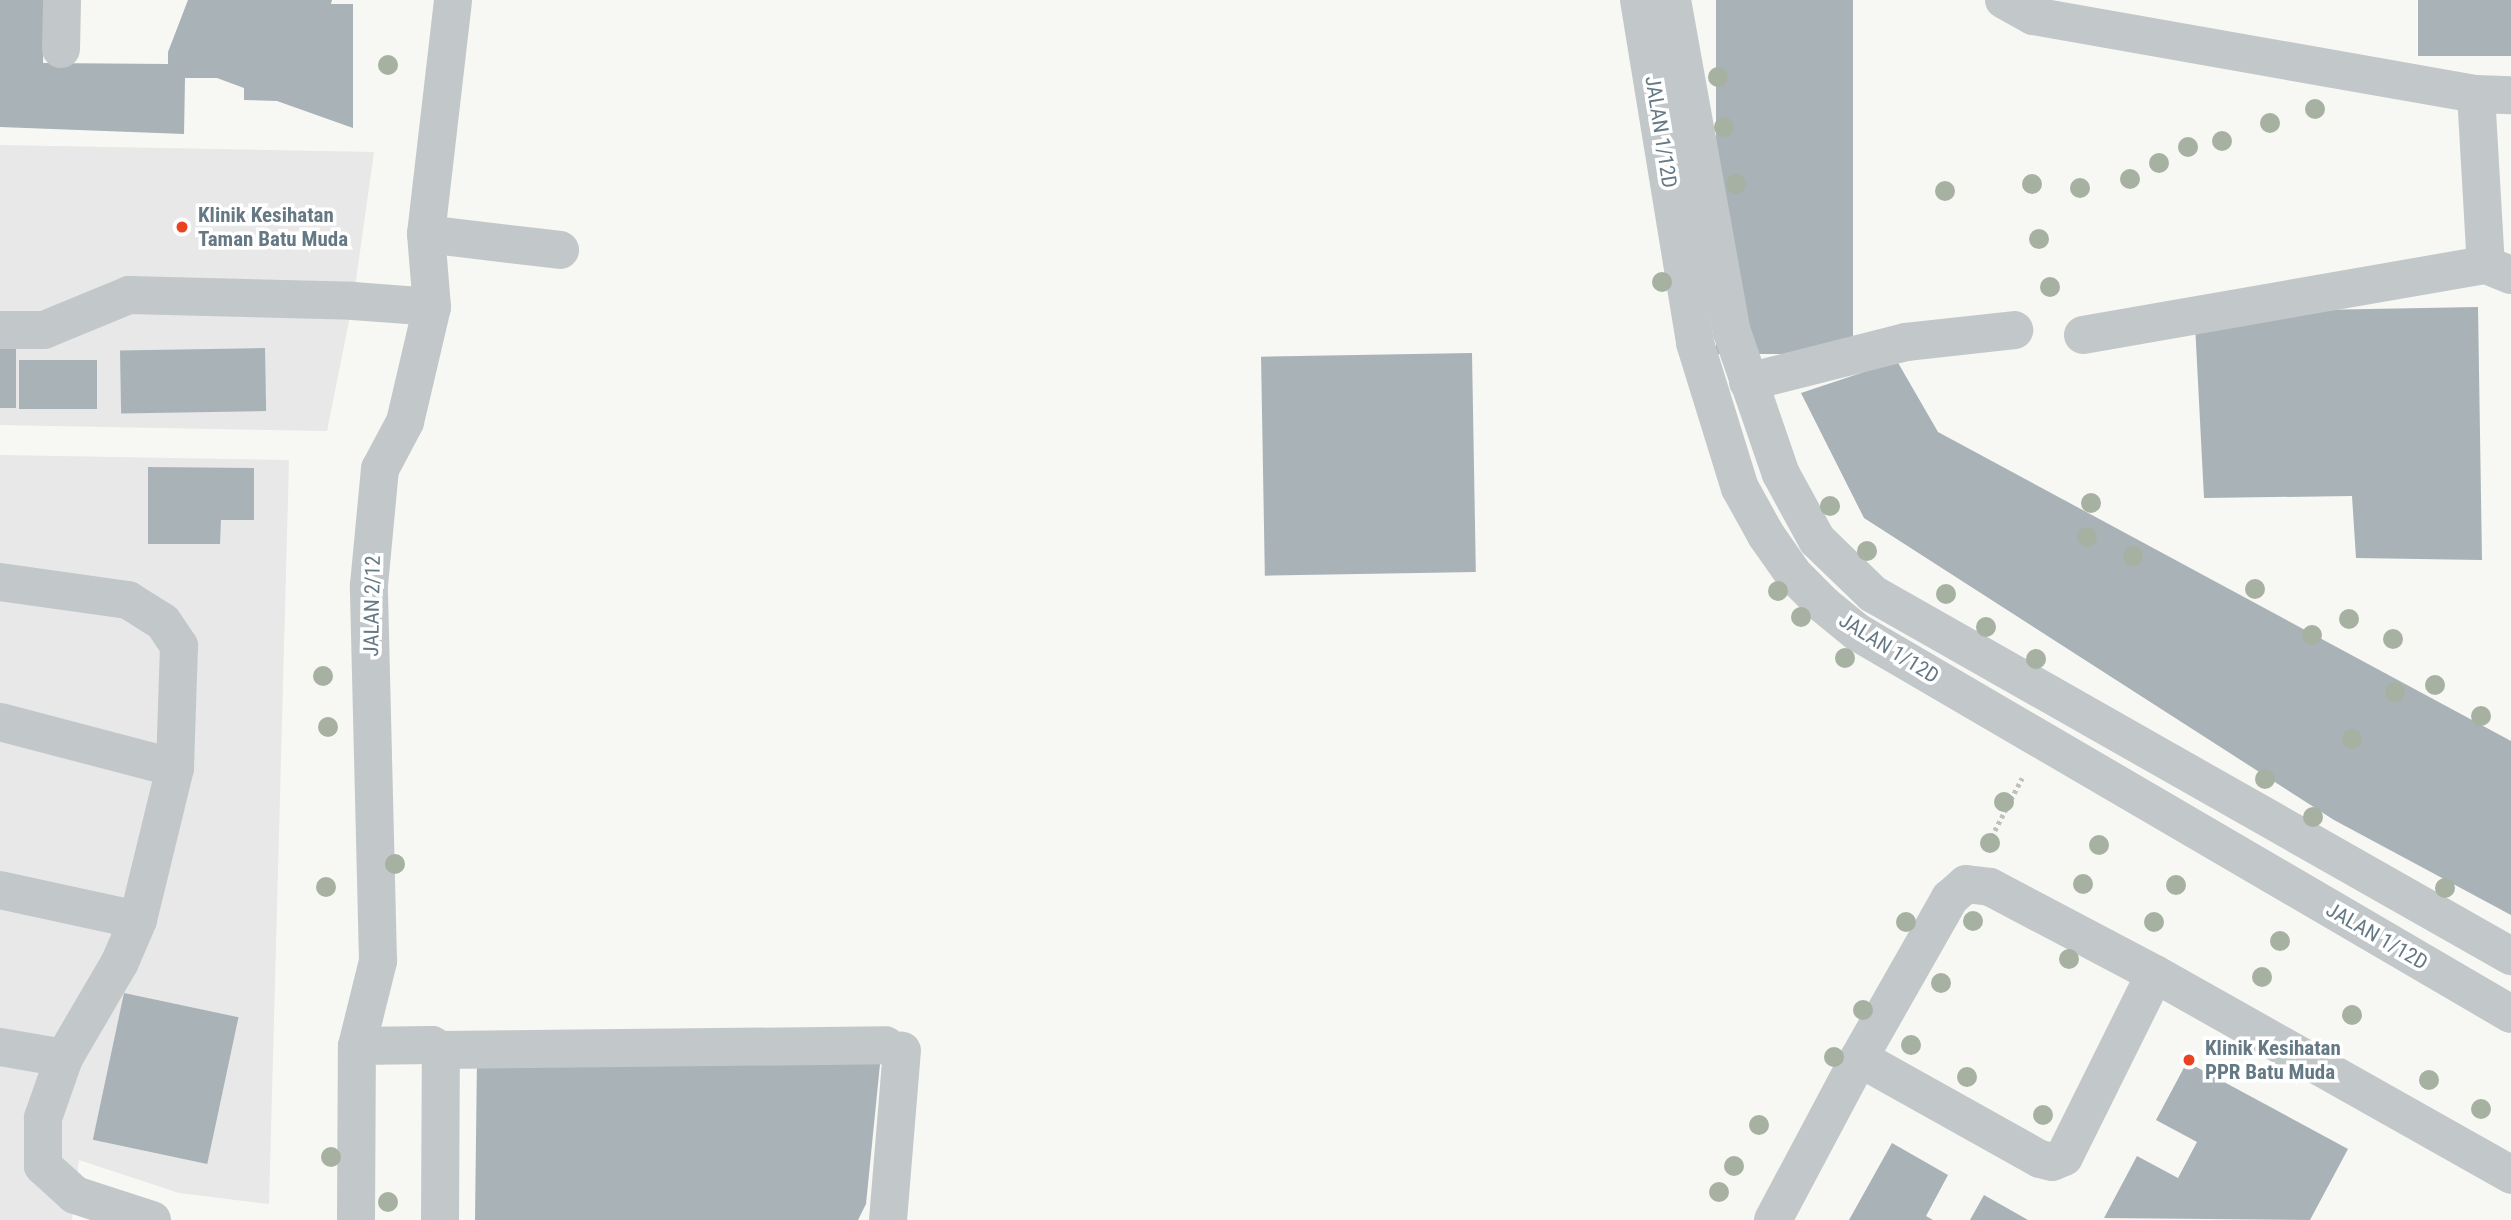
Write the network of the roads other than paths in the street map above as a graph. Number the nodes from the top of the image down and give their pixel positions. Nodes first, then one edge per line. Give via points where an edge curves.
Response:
1 (62, 0) edge
2 (453, 0) edge
3 (1639, 0) edge
4 (1672, 0) edge
5 (2004, 0) edge
6 (61, 49) dead end
7 (2493, 94) edge
8 (426, 234) junction
9 (560, 250) dead end
10 (2498, 270) edge
11 (432, 307) junction
12 (0, 330) edge
13 (2014, 330) dead end
14 (2083, 335) dead end
15 (1748, 382) junction
16 (0, 582) edge
17 (0, 722) edge
18 (175, 768) junction
19 (0, 890) edge
20 (138, 920) junction
21 (2511, 956) edge
22 (2155, 974) junction
23 (2511, 1014) edge
24 (357, 1046) junction
25 (0, 1047) edge
26 (441, 1050) junction
27 (64, 1058) junction
28 (1859, 1058) junction
29 (2511, 1175) edge
30 (152, 1220) edge
31 (356, 1220) edge
32 (440, 1220) edge
33 (888, 1220) edge
34 (1773, 1220) edge

1 - 6 street
2 - 8 street, JALAN 2/12
3 - 23 street, JALAN 1/12D via 1695,343 1740,488 1794,575 1857,632
4 - 15 street, JALAN 1/12D via 1732,332
5 - 7 street via 2033,16
7 - 10 street
8 - 9 street
8 - 11 street, JALAN 2/12
10 - 14 street
11 - 12 street via 128,295 44,330
11 - 24 street, JALAN 2/12 via 405,422 380,469 369,585 378,961
13 - 15 street via 1906,342
15 - 21 street, JALAN 1/12D via 1781,474 1817,540 1872,594
16 - 18 street via 128,600 163,622 179,646
17 - 18 street
18 - 20 street
19 - 20 street
20 - 27 street via 120,962
22 - 28 street via 1990,887 1966,884 1950,898
22 - 28 street via 2064,1157 2052,1162
22 - 29 street
24 - 26 street via 432,1045
24 - 31 street, JALAN 2/12
25 - 27 street
26 - 32 street
26 - 33 street via 893,1050 887,1104 892,1171
27 - 30 street via 43,1118 43,1166 75,1195
28 - 34 street

